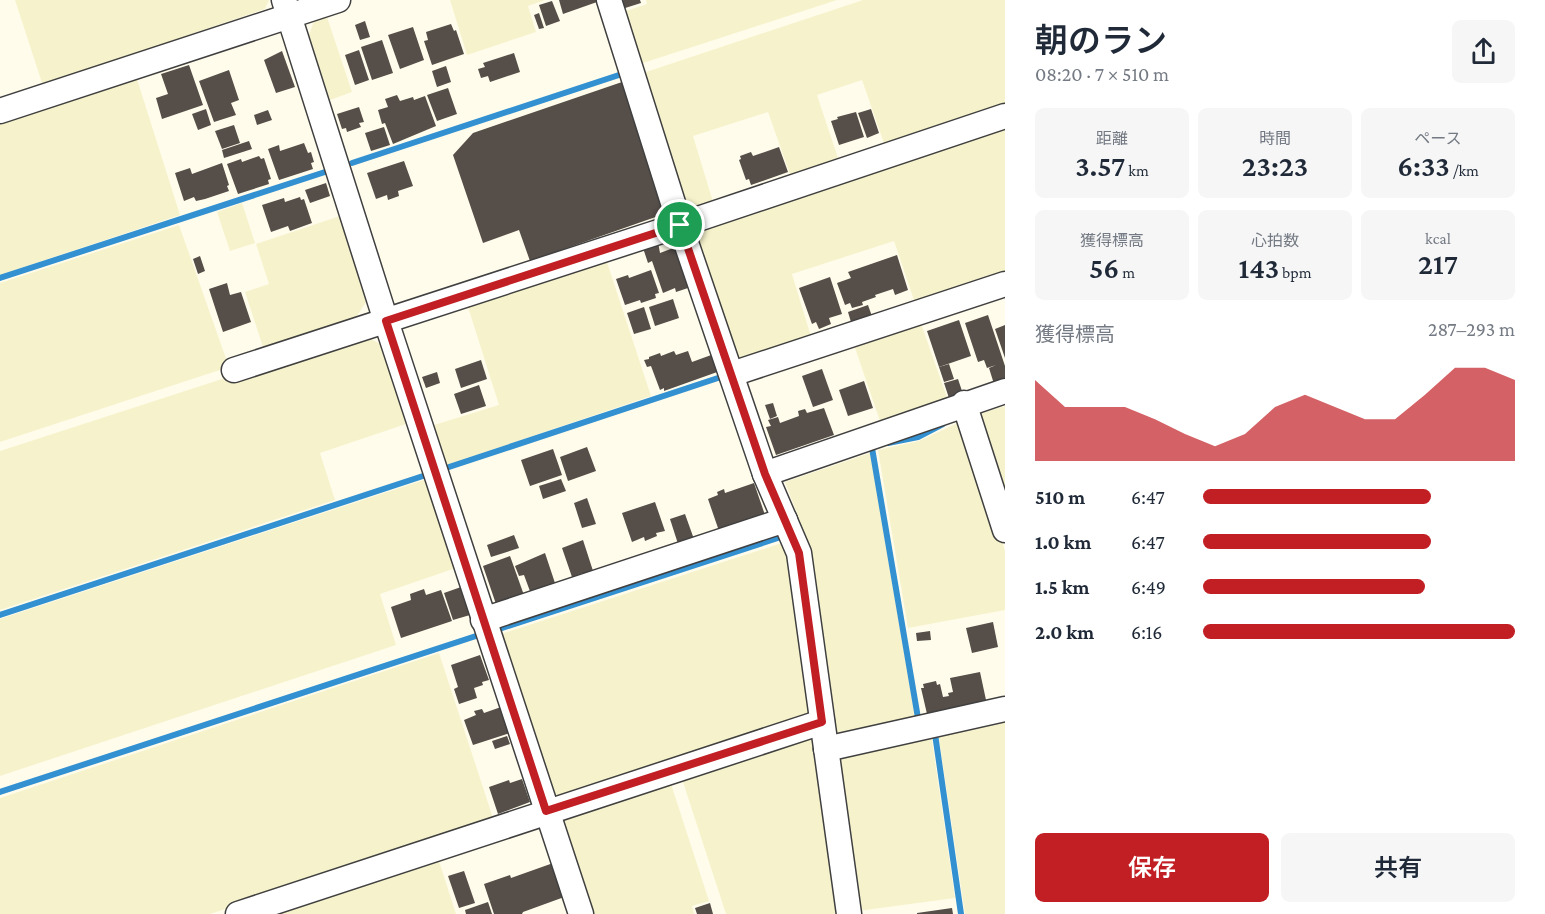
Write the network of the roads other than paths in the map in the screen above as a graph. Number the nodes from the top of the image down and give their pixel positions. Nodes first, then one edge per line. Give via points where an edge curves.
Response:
1 (338, 0) edge
2 (609, 0) edge
3 (287, 8) edge
4 (0, 111) edge
5 (1005, 116) edge
6 (680, 225) junction
7 (1005, 284) edge
8 (386, 321) junction
9 (234, 370) dead end
10 (732, 374) junction
11 (1005, 391) edge
12 (964, 403) junction
13 (765, 474) junction
14 (785, 520) junction
15 (1005, 530) edge
16 (483, 620) junction
17 (1005, 709) edge
18 (822, 722) junction
19 (826, 749) junction
20 (546, 811) junction
21 (238, 914) edge
22 (580, 914) edge
23 (849, 914) edge

1 - 3 street
2 - 6 street
3 - 4 street
3 - 8 street
5 - 6 street
6 - 8 street
6 - 10 street
7 - 10 street
8 - 9 street
8 - 16 street
10 - 13 street
11 - 12 street
12 - 13 street
12 - 15 street
13 - 14 street
14 - 16 street
14 - 18 street via 799,553
16 - 20 street
17 - 19 street
18 - 19 street
18 - 20 street
19 - 23 street
20 - 21 street
20 - 22 street

